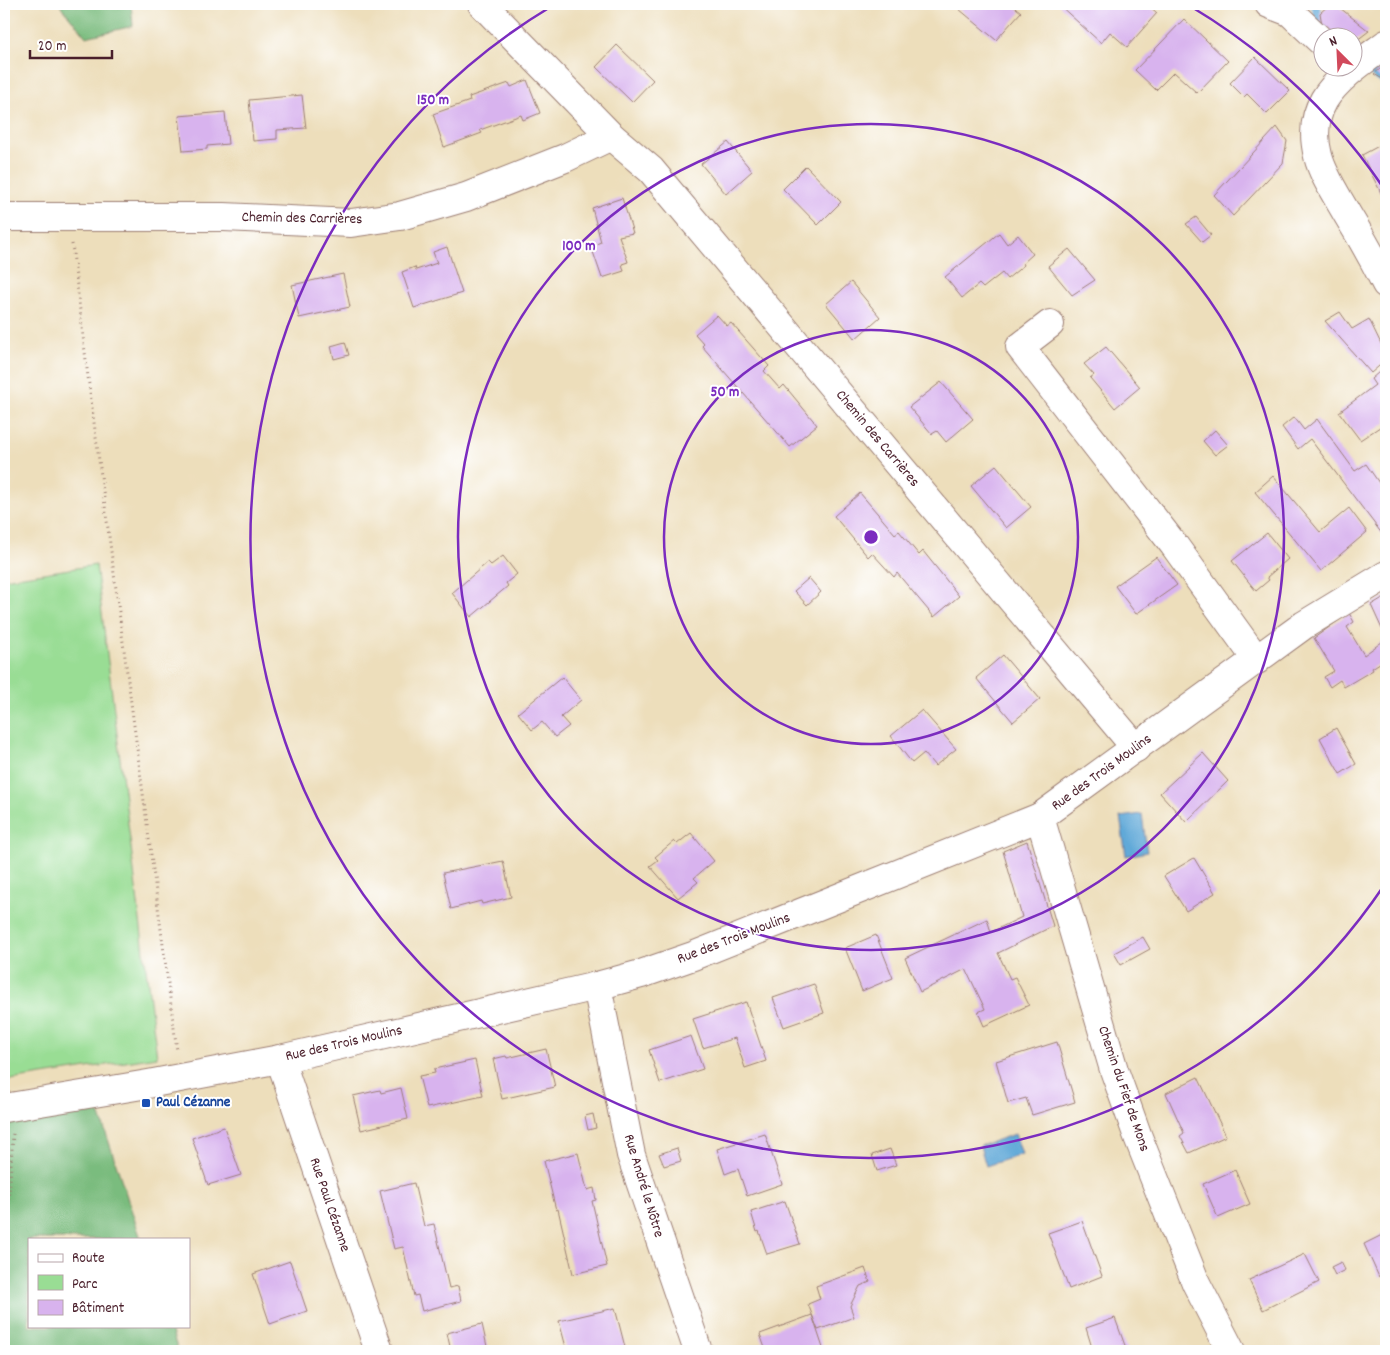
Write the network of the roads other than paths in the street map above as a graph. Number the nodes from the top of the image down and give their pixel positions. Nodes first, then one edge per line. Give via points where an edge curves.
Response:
1 (482, 4) edge
2 (1269, 4) edge
3 (1312, 33) edge
4 (1386, 44) edge
5 (1362, 60) edge
6 (1341, 78) edge
7 (611, 136) junction
8 (4, 217) edge
9 (1386, 284) edge
10 (1050, 324) dead end
11 (1386, 575) edge
12 (1256, 660) junction
13 (1136, 748) junction
14 (1040, 817) junction
15 (596, 986) junction
16 (280, 1058) junction
17 (9, 1108) edge
18 (379, 1351) edge
19 (698, 1351) edge
20 (1231, 1351) edge

1 - 7 street, Chemin des Carrières
2 - 3 street via 1290,12
4 - 5 street
6 - 9 street via 1317,114 1318,157
7 - 8 street, Chemin des Carrières via 466,197 400,216 351,222 224,217
7 - 13 street, Chemin des Carrières via 651,170
10 - 12 street via 1020,347 1174,545
11 - 12 street, Rue des Trois Moulins via 1304,625
12 - 13 street, Rue des Trois Moulins
13 - 14 street, Rue des Trois Moulins
14 - 15 street, Rue des Trois Moulins via 693,956
14 - 20 street, Chemin du Fief de Mons via 1114,1070 1196,1283
15 - 16 street, Rue des Trois Moulins
15 - 19 street, Rue André le Nôtre via 631,1156
16 - 17 street, Rue des Trois Moulins
16 - 18 street, Rue Paul Cézanne

